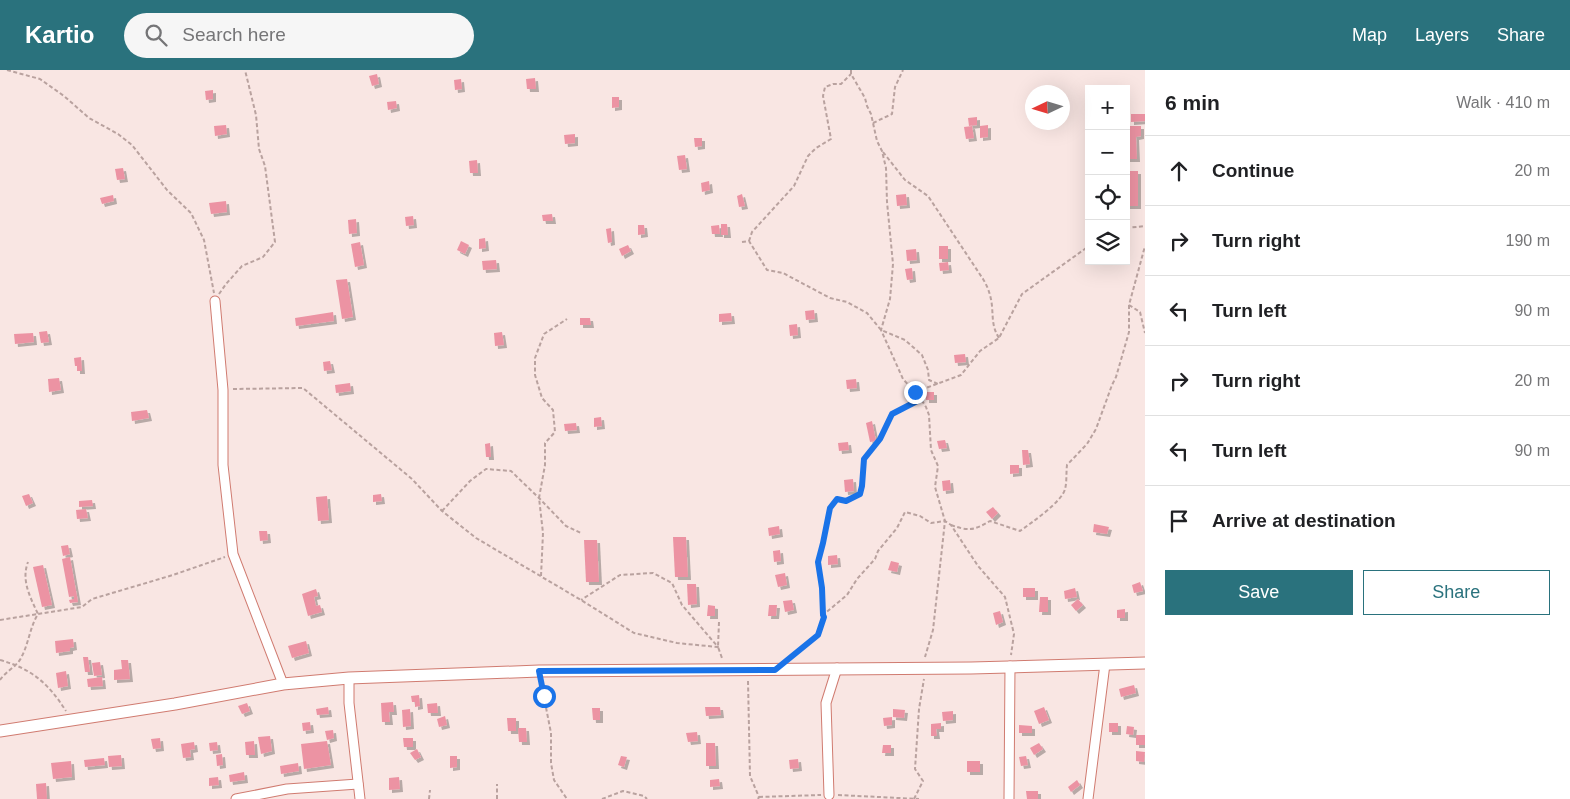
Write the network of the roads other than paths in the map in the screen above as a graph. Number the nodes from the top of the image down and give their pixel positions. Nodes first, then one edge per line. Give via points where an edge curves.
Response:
1 (215, 301) road end
2 (1145, 663) edge
3 (1105, 664) junction
4 (1010, 666) junction
5 (837, 668) junction
6 (349, 678) junction
7 (283, 684) junction
8 (0, 731) edge
9 (358, 784) junction
10 (286, 789) junction
11 (829, 795) dead end
12 (236, 799) edge
13 (288, 799) edge
14 (360, 799) edge
15 (1008, 799) edge
16 (1088, 799) edge

1 - 7 street via 224,390 223,465 233,554
2 - 3 street
3 - 4 street
3 - 16 street
4 - 5 street
4 - 15 street
5 - 6 street via 539,671
5 - 11 street via 826,703
6 - 7 street
6 - 9 street
7 - 8 street
9 - 10 street
9 - 14 street
10 - 12 street
10 - 13 street

